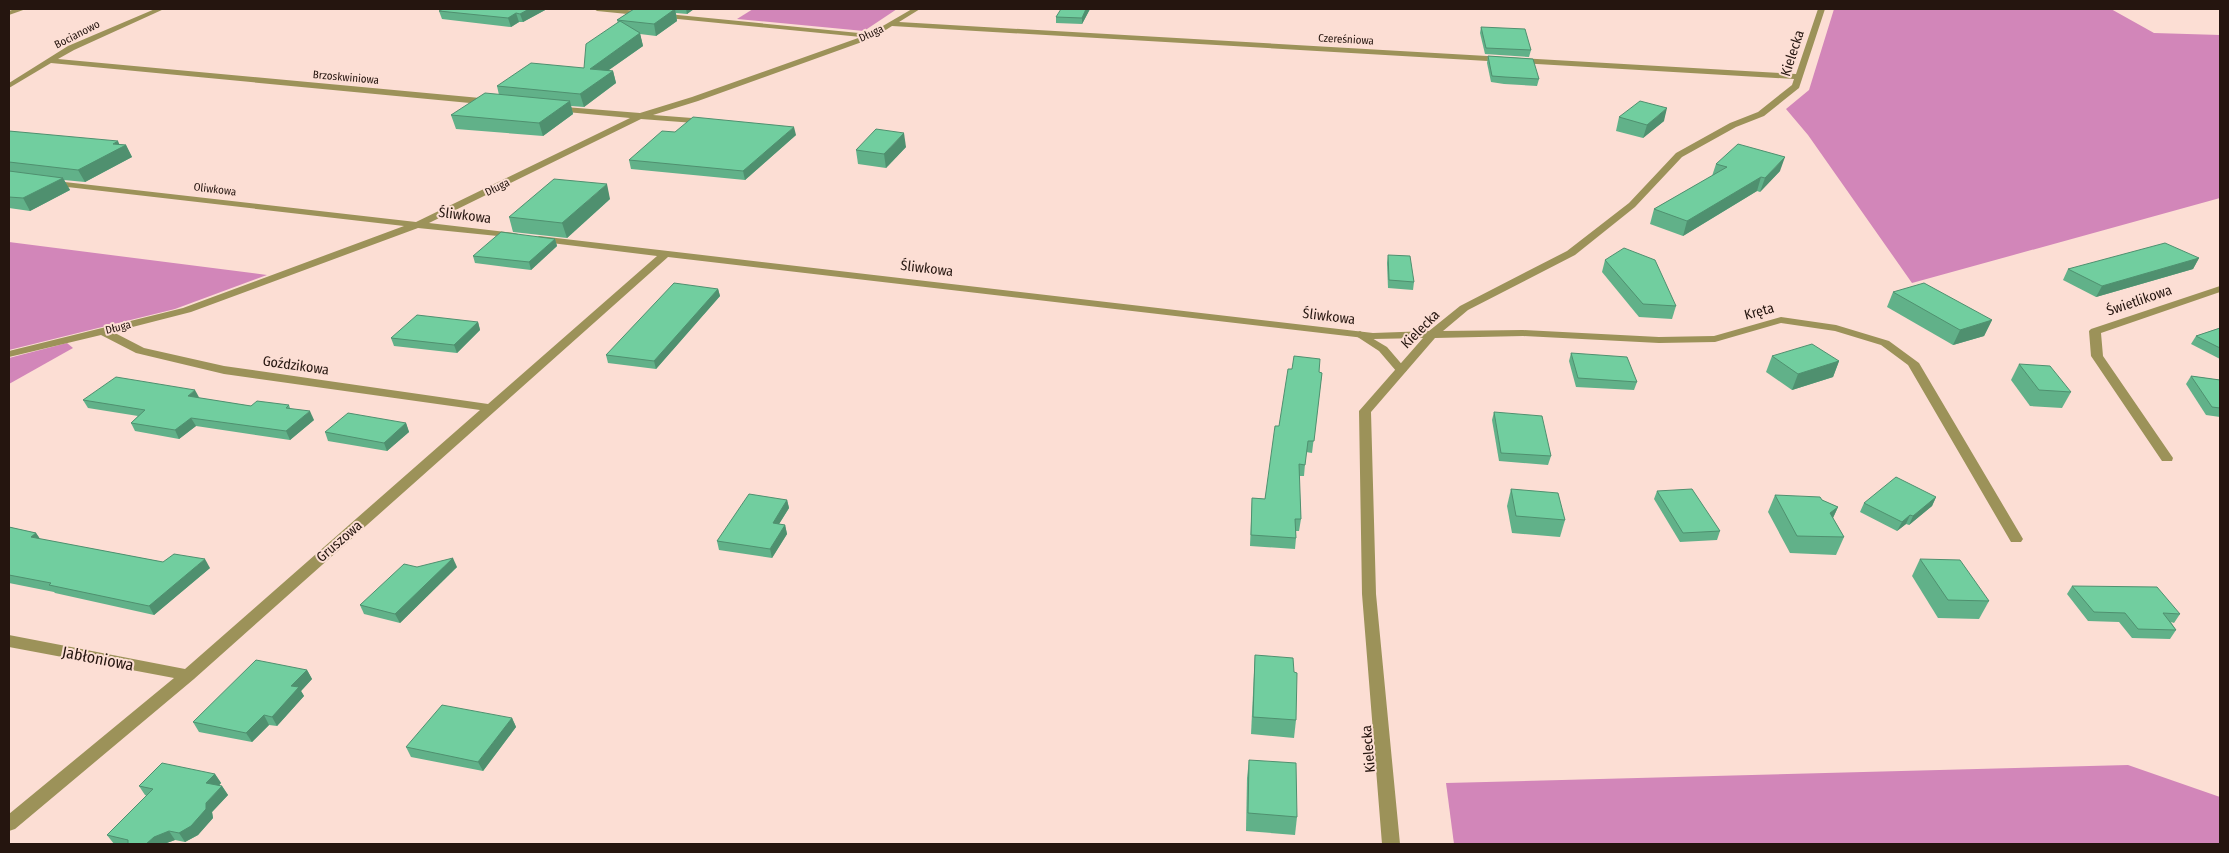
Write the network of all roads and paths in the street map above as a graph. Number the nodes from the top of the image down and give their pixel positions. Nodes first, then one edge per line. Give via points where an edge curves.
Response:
1 (22, 9) edge
2 (160, 9) edge
3 (597, 9) edge
4 (916, 9) edge
5 (1822, 9) edge
6 (9, 13) edge
7 (890, 24) junction
8 (870, 36) junction
9 (50, 61) junction
10 (1800, 77) junction
11 (9, 86) edge
12 (502, 103) edge
13 (551, 108) edge
14 (640, 116) junction
15 (716, 124) edge
16 (38, 181) edge
17 (419, 224) junction
18 (666, 253) junction
19 (2220, 289) edge
20 (103, 331) junction
21 (1360, 334) junction
22 (1432, 335) junction
23 (9, 354) edge
24 (1401, 370) junction
25 (491, 408) junction
26 (2167, 458) dead end
27 (2016, 538) dead end
28 (9, 641) edge
29 (188, 675) junction
30 (9, 824) edge
31 (1391, 844) edge

1 - 6 street
2 - 9 street, Bocianowo via 85,41
3 - 8 street
4 - 7 street, Długa
5 - 10 street, Kielecka
7 - 8 street, Długa
7 - 10 street, Czereśniowa
8 - 14 street, Długa
9 - 11 street, Bocianowo
9 - 12 street, Brzoskwiniowa
10 - 22 street, Kielecka via 1796,86 1760,114 1679,155 1632,205 1571,253 1464,308
13 - 14 street
14 - 15 street
14 - 17 street, Długa
16 - 17 street, Oliwkowa
17 - 18 street, Śliwkowa
17 - 20 street, Długa via 187,310
18 - 21 street, Śliwkowa
18 - 25 street, Gruszowa
19 - 26 street, Świetlikowa via 2095,331 2097,356
20 - 23 street, Długa
20 - 25 street, Goździkowa via 140,351 224,370
21 - 22 street, Śliwkowa
21 - 24 street via 1383,349
22 - 24 street, Kielecka
22 - 27 street, Kręta via 1523,333 1659,340 1715,339 1781,320 1836,328 1886,343 1913,363
24 - 31 street, Kielecka via 1365,411 1369,594
25 - 29 street, Gruszowa
28 - 29 street, Jabłoniowa
29 - 30 street, Gruszowa

